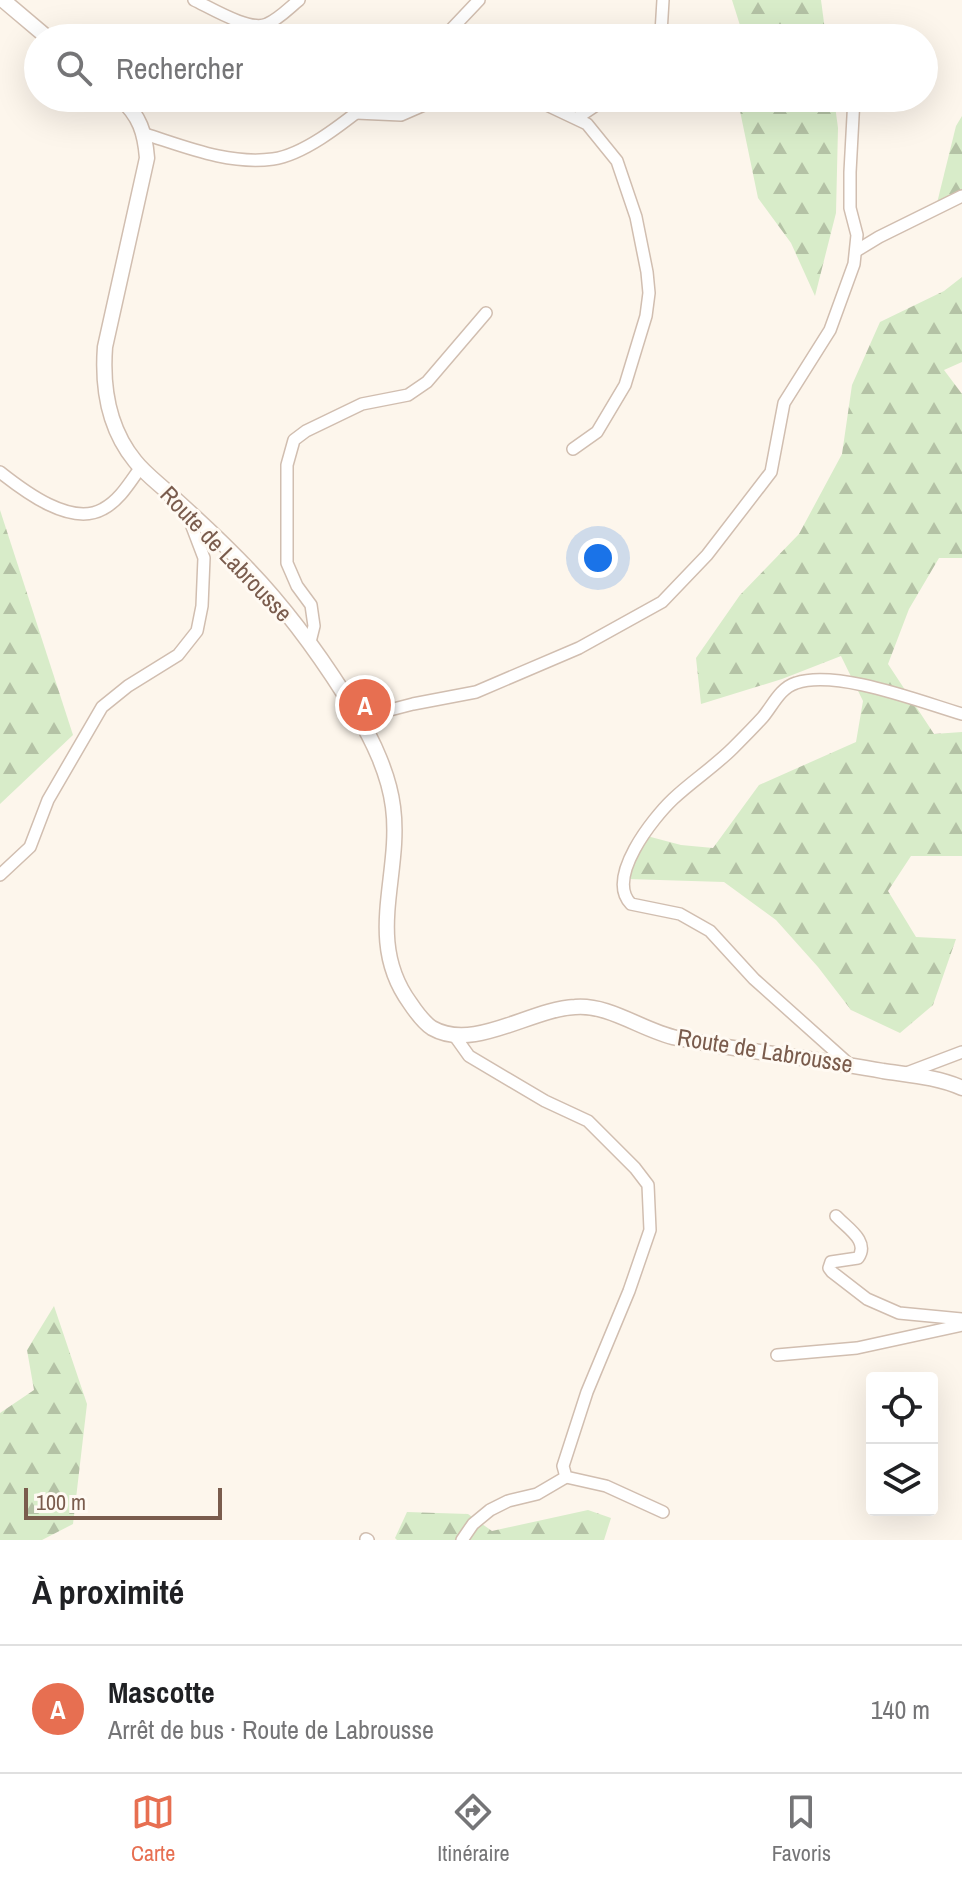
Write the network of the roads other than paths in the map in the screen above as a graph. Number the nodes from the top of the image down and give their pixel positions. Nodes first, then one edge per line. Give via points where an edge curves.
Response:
1 (3, 0) edge
2 (194, 0) edge
3 (299, 0) edge
4 (479, 0) edge
5 (663, 0) edge
6 (31, 24) edge
7 (250, 24) edge
8 (267, 24) edge
9 (456, 24) edge
10 (662, 24) edge
11 (133, 112) edge
12 (408, 112) edge
13 (564, 112) edge
14 (586, 112) edge
15 (853, 112) edge
16 (356, 113) joint
17 (577, 118) junction
18 (145, 134) junction
19 (962, 196) edge
20 (856, 251) junction
21 (486, 313) dead end
22 (573, 449) dead end
23 (141, 467) junction
24 (0, 472) edge
25 (184, 507) junction
26 (310, 642) junction
27 (962, 714) edge
28 (359, 718) junction
29 (0, 875) edge
30 (454, 1035) junction
31 (962, 1052) edge
32 (849, 1064) junction
33 (903, 1074) junction
34 (962, 1088) edge
35 (836, 1216) dead end
36 (962, 1322) edge
37 (777, 1355) dead end
38 (566, 1477) junction
39 (663, 1512) dead end
40 (462, 1540) edge

1 - 6 street
2 - 7 street
3 - 8 street
4 - 9 street
5 - 10 street
11 - 18 street
12 - 16 street
13 - 17 street
14 - 17 street
15 - 20 street via 850,208
16 - 18 street via 333,131 275,159 233,159
17 - 22 street via 601,140 623,174 649,293 625,385 597,432
18 - 23 street, Route de Labrousse via 147,158 102,376 119,433
19 - 20 street
20 - 28 street via 830,330 784,403 771,472 707,555 662,602 579,648 476,692
21 - 26 street via 427,382 408,395 362,404 294,440 287,465 287,563 311,605
23 - 24 street via 123,492 86,516 58,509
23 - 25 street, Route de Labrousse
25 - 26 street, Route de Labrousse via 261,583
25 - 29 street via 204,558 197,631 178,655 102,707 48,800 30,847
26 - 28 street, Route de Labrousse
27 - 32 street via 847,683 796,683 779,694 717,765 672,800 637,842 624,875 631,904 680,914 710,931 754,979
28 - 30 street, Route de Labrousse via 393,804 385,918 388,959 418,1015 430,1027
30 - 32 street, Route de Labrousse via 577,1006 672,1037
30 - 38 street via 469,1056 588,1121 648,1185 650,1230 587,1392 563,1466
31 - 33 street
32 - 33 street, Route de Labrousse
33 - 34 street, Route de Labrousse
35 - 36 street via 857,1237 862,1252 858,1258 831,1262 832,1272 867,1299 899,1313
36 - 37 street via 857,1348
38 - 39 street via 606,1486
38 - 40 street via 537,1494 490,1510

